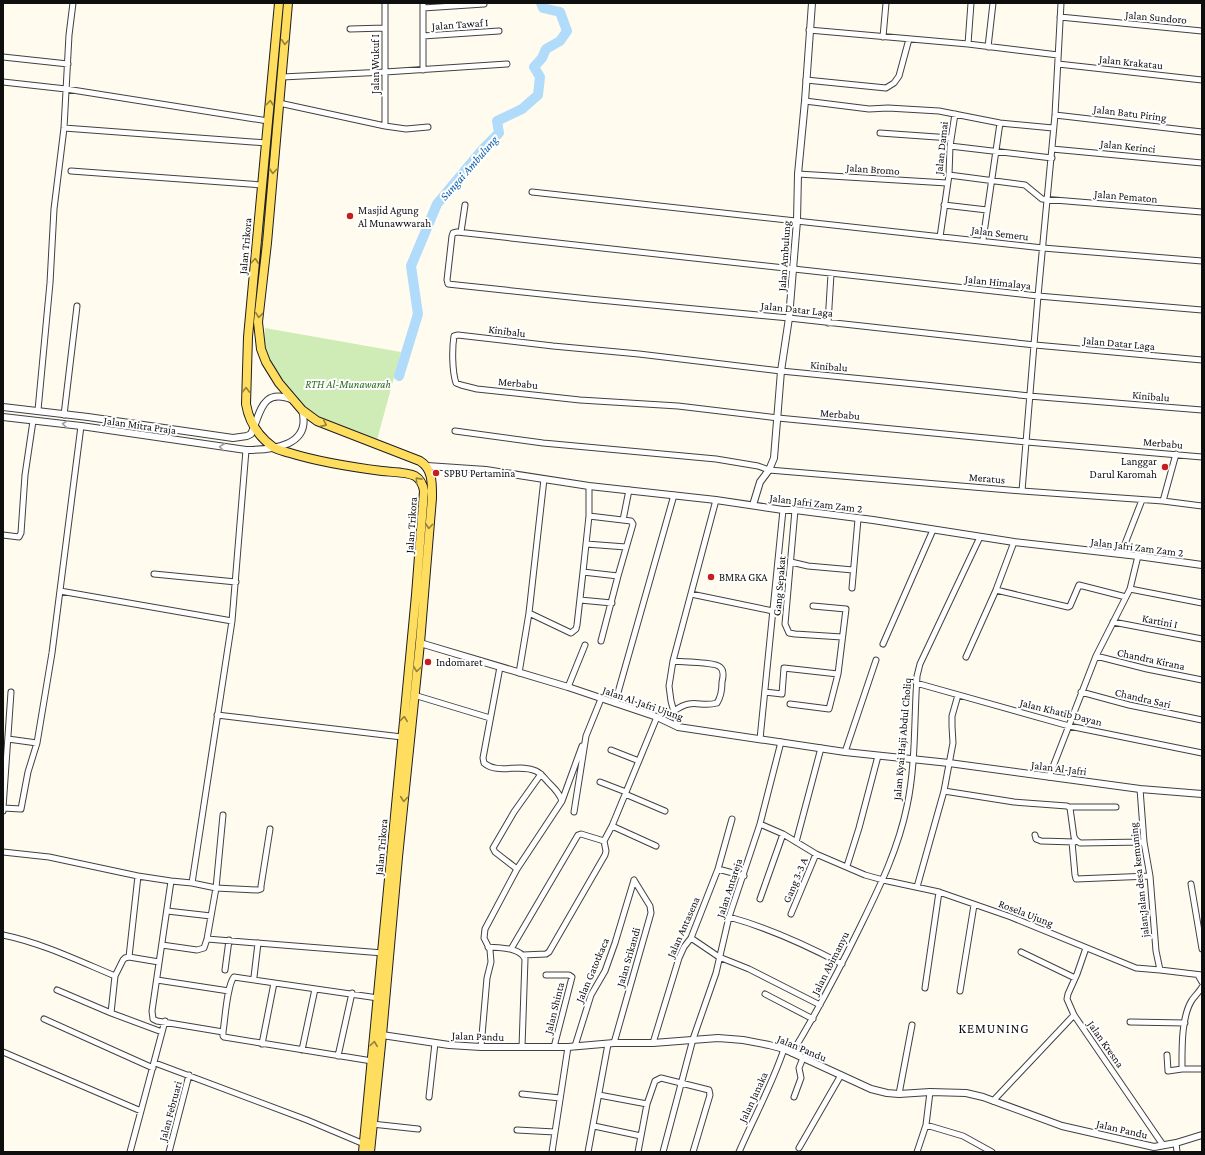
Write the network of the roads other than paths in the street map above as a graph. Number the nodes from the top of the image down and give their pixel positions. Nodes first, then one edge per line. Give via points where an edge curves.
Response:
1 (73, 3) edge
2 (385, 3) edge
3 (812, 3) edge
4 (886, 3) edge
5 (971, 3) edge
6 (993, 3) edge
7 (1061, 3) edge
8 (279, 4) edge
9 (288, 4) edge
10 (484, 4) edge
11 (423, 6) edge
12 (1060, 17) junction
13 (385, 28) junction
14 (350, 29) dead end
15 (810, 30) junction
16 (499, 31) dead end
17 (1202, 31) edge
18 (423, 36) junction
19 (883, 37) junction
20 (909, 39) junction
21 (968, 44) junction
22 (988, 47) junction
23 (1058, 55) junction
24 (3, 56) edge
25 (68, 64) junction
26 (507, 64) dead end
27 (1058, 64) junction
28 (423, 70) junction
29 (385, 72) junction
30 (282, 77) junction
31 (806, 80) junction
32 (1202, 80) edge
33 (3, 82) edge
34 (66, 89) junction
35 (805, 101) junction
36 (279, 103) junction
37 (955, 114) junction
38 (1055, 115) junction
39 (268, 121) junction
40 (1000, 123) junction
41 (385, 126) junction
42 (428, 127) dead end
43 (64, 128) junction
44 (1053, 128) junction
45 (1202, 132) edge
46 (880, 133) dead end
47 (951, 138) junction
48 (266, 143) junction
49 (950, 146) junction
50 (1052, 149) junction
51 (995, 152) junction
52 (1052, 158) junction
53 (1202, 163) edge
54 (71, 171) dead end
55 (798, 174) junction
56 (949, 175) junction
57 (992, 181) junction
58 (947, 183) junction
59 (262, 185) junction
60 (532, 192) dead end
61 (1048, 199) junction
62 (465, 205) dead end
63 (944, 205) junction
64 (987, 210) junction
65 (1202, 212) edge
66 (797, 221) junction
67 (461, 232) junction
68 (940, 237) junction
69 (983, 240) junction
70 (257, 242) junction
71 (267, 243) junction
72 (1043, 248) junction
73 (1202, 261) edge
74 (793, 270) junction
75 (831, 274) junction
76 (1038, 296) junction
77 (76, 306) dead end
78 (1202, 310) edge
79 (789, 318) junction
80 (828, 323) junction
81 (455, 336) joint
82 (1035, 345) junction
83 (1202, 360) edge
84 (781, 371) junction
85 (1029, 396) junction
86 (294, 400) junction
87 (3, 407) edge
88 (38, 410) junction
89 (302, 410) junction
90 (1202, 410) edge
91 (64, 415) junction
92 (3, 417) edge
93 (778, 418) junction
94 (33, 421) junction
95 (81, 426) junction
96 (254, 428) junction
97 (455, 431) dead end
98 (1027, 442) junction
99 (274, 448) junction
100 (246, 450) junction
101 (1176, 454) junction
102 (1202, 457) edge
103 (426, 466) junction
104 (769, 470) junction
105 (544, 479) junction
106 (589, 486) junction
107 (629, 490) junction
108 (1022, 491) junction
109 (674, 495) junction
110 (716, 500) junction
111 (1142, 500) junction
112 (1163, 501) junction
113 (752, 505) junction
114 (1202, 506) edge
115 (783, 510) junction
116 (795, 510) junction
117 (589, 516) junction
118 (858, 518) junction
119 (623, 520) junction
120 (933, 530) junction
121 (3, 535) edge
122 (980, 537) junction
123 (1014, 542) junction
124 (586, 544) junction
125 (626, 547) junction
126 (1121, 554) junction
127 (1138, 556) junction
128 (791, 562) junction
129 (1202, 565) edge
130 (853, 570) junction
131 (583, 572) junction
132 (154, 574) dead end
133 (618, 576) junction
134 (236, 582) junction
135 (421, 583) junction
136 (852, 588) dead end
137 (1130, 589) junction
138 (996, 590) junction
139 (60, 591) junction
140 (691, 594) junction
141 (420, 596) junction
142 (1126, 597) junction
143 (580, 600) junction
144 (1202, 603) edge
145 (612, 604) junction
146 (813, 606) dead end
147 (773, 611) junction
148 (529, 613) junction
149 (232, 621) junction
150 (1113, 622) junction
151 (842, 637) junction
152 (1202, 640) edge
153 (601, 641) dead end
154 (420, 643) junction
155 (883, 644) dead end
156 (585, 645) dead end
157 (1096, 656) junction
158 (966, 657) dead end
159 (876, 660) dead end
160 (674, 661) junction
161 (500, 667) junction
162 (519, 673) junction
163 (838, 674) junction
164 (1202, 680) edge
165 (916, 682) junction
166 (568, 687) junction
167 (11, 692) dead end
168 (765, 692) junction
169 (1081, 692) junction
170 (414, 695) junction
171 (958, 695) junction
172 (601, 699) junction
173 (615, 703) junction
174 (790, 704) dead end
175 (674, 711) junction
176 (217, 715) junction
177 (657, 717) junction
178 (490, 718) junction
179 (1202, 720) edge
180 (1069, 726) junction
181 (678, 727) junction
182 (586, 736) junction
183 (402, 737) junction
184 (8, 739) junction
185 (760, 739) junction
186 (781, 742) junction
187 (37, 743) junction
188 (821, 748) junction
189 (611, 750) dead end
190 (846, 752) junction
191 (1202, 753) edge
192 (878, 756) junction
193 (640, 760) junction
194 (913, 760) junction
195 (949, 763) junction
196 (541, 774) junction
197 (1049, 777) junction
198 (600, 782) dead end
199 (1140, 789) junction
200 (944, 791) junction
201 (626, 793) junction
202 (1202, 794) edge
203 (562, 801) junction
204 (1069, 807) junction
205 (1116, 807) dead end
206 (3, 808) edge
207 (3, 811) edge
208 (666, 811) dead end
209 (574, 812) dead end
210 (223, 815) dead end
211 (732, 819) dead end
212 (760, 824) junction
213 (612, 826) junction
214 (270, 830) dead end
215 (783, 834) junction
216 (1035, 835) dead end
217 (604, 841) junction
218 (796, 842) junction
219 (1075, 842) junction
220 (1144, 842) junction
221 (656, 846) dead end
222 (3, 852) edge
223 (816, 854) junction
224 (847, 866) junction
225 (517, 869) junction
226 (718, 870) junction
227 (138, 876) junction
228 (744, 876) junction
229 (1150, 876) junction
230 (634, 880) joint
231 (883, 880) junction
232 (171, 881) junction
233 (192, 883) junction
234 (1191, 884) dead end
235 (917, 887) junction
236 (216, 888) junction
237 (939, 892) junction
238 (760, 899) dead end
239 (974, 905) junction
240 (167, 911) junction
241 (791, 914) dead end
242 (212, 916) junction
243 (729, 917) junction
244 (1200, 924) edge
245 (3, 936) edge
246 (691, 938) junction
247 (207, 939) junction
248 (229, 940) junction
249 (258, 943) junction
250 (162, 944) junction
251 (488, 947) junction
252 (1086, 948) junction
253 (1202, 949) edge
254 (511, 950) junction
255 (1021, 952) dead end
256 (383, 953) junction
257 (523, 955) junction
258 (719, 957) junction
259 (129, 958) junction
260 (159, 962) junction
261 (842, 964) junction
262 (225, 970) dead end
263 (1160, 970) junction
264 (546, 974) dead end
265 (1200, 975) edge
266 (115, 976) junction
267 (254, 977) dead end
268 (1075, 978) junction
269 (157, 980) junction
270 (1202, 982) edge
271 (274, 983) junction
272 (925, 988) dead end
273 (1202, 988) edge
274 (315, 989) junction
275 (57, 990) dead end
276 (229, 991) junction
277 (960, 991) dead end
278 (352, 993) junction
279 (765, 994) dead end
280 (378, 998) junction
281 (820, 1005) junction
282 (111, 1013) junction
283 (1074, 1015) junction
284 (44, 1019) dead end
285 (813, 1019) junction
286 (166, 1021) junction
287 (1130, 1022) dead end
288 (1185, 1023) junction
289 (912, 1024) dead end
290 (162, 1032) junction
291 (223, 1032) junction
292 (382, 1035) junction
293 (693, 1039) junction
294 (435, 1043) junction
295 (653, 1043) junction
296 (262, 1044) junction
297 (611, 1044) junction
298 (575, 1046) junction
299 (481, 1047) junction
300 (522, 1047) junction
301 (554, 1047) junction
302 (568, 1047) junction
303 (302, 1050) junction
304 (784, 1050) junction
305 (3, 1052) edge
306 (792, 1053) junction
307 (1167, 1055) dead end
308 (338, 1056) junction
309 (803, 1058) junction
310 (372, 1061) junction
311 (154, 1065) junction
312 (1182, 1069) junction
313 (1202, 1069) edge
314 (189, 1075) junction
315 (841, 1075) junction
316 (373, 1082) junction
317 (682, 1083) junction
318 (930, 1092) junction
319 (522, 1094) dead end
320 (899, 1094) junction
321 (599, 1095) junction
322 (429, 1097) dead end
323 (794, 1097) dead end
324 (560, 1098) junction
325 (992, 1100) junction
326 (648, 1104) junction
327 (141, 1111) junction
328 (372, 1124) junction
329 (594, 1126) junction
330 (926, 1126) junction
331 (418, 1128) dead end
332 (517, 1130) dead end
333 (555, 1132) junction
334 (1202, 1135) edge
335 (641, 1136) junction
336 (1176, 1143) junction
337 (1163, 1145) junction
338 (1154, 1146) junction
339 (364, 1148) edge
340 (799, 1148) dead end
341 (130, 1152) edge
342 (169, 1152) edge
343 (370, 1152) edge
344 (552, 1152) edge
345 (588, 1152) edge
346 (638, 1152) edge
347 (663, 1152) edge
348 (693, 1152) edge
349 (739, 1152) edge
350 (917, 1152) edge
351 (992, 1152) edge
352 (1149, 1152) edge
353 (1177, 1152) edge

1 - 25 street
2 - 13 street, Jalan Wukuf I
3 - 15 street, Jalan Ambulung
4 - 19 street
5 - 21 street
6 - 22 street
7 - 12 street
8 - 9 main road
39 -> 8 main road, Jalan Trikora
9 -> 30 main road, Jalan Trikora
10 - 11 street
11 - 18 street
12 - 17 street, Jalan Sundoro
12 - 23 street
13 - 14 street
13 - 29 street, Jalan Wukuf I
15 - 19 street
15 - 31 street, Jalan Ambulung
16 - 18 street, Jalan Tawaf I
18 - 28 street
19 - 20 street
20 - 21 street
20 - 31 street via 899,76 894,84 886,88
21 - 22 street
22 - 23 street
23 - 27 street
24 - 25 street
25 - 34 street
26 - 28 street
27 - 32 street, Jalan Krakatau
27 - 38 street
28 - 29 street
29 - 30 street
29 - 41 street, Jalan Wukuf I
30 - 36 main road, Jalan Trikora
31 - 35 street, Jalan Ambulung
33 - 34 street
34 - 39 street
34 - 43 street
35 - 37 street via 870,109 888,108
35 - 55 street, Jalan Ambulung
36 - 41 street
36 -> 71 main road, Jalan Trikora
37 - 40 street, Jalan Damai
37 - 47 street, Jalan Damai
38 - 44 street
38 - 45 street, Jalan Batu Piring
39 - 48 main road, Jalan Trikora
40 - 44 street, Jalan Damai
40 - 51 street
41 - 42 street via 406,129
43 - 48 street
43 - 88 street via 54,210
44 - 50 street
46 - 47 street
47 - 49 street, Jalan Damai
48 - 59 main road, Jalan Trikora
49 - 51 street
49 - 56 street, Jalan Damai
50 - 52 street
50 - 53 street, Jalan Kerinci
51 - 52 street
51 - 57 street
52 - 61 street
54 - 59 street
55 - 58 street, Jalan Bromo
55 - 66 street, Jalan Ambulung
56 - 57 street
56 - 58 street, Jalan Damai
57 - 61 street via 1025,185 1040,197
57 - 64 street
58 - 63 street, Jalan Damai
59 - 70 main road, Jalan Trikora
60 - 66 street, Jalan Semeru
61 - 65 street, Jalan Pematon
61 - 72 street
62 - 67 street
63 - 64 street
63 - 68 street, Jalan Damai
64 - 69 street
66 - 68 street, Jalan Semeru
66 - 74 street, Jalan Ambulung
67 - 74 street, Jalan Himalaya
67 - 79 street, Jalan Datar Laga via 455,232 452,236 447,280 449,284
68 - 69 street, Jalan Semeru
69 - 72 street, Jalan Semeru
70 - 71 main road
96 -> 70 main road, Jalan Trikora via 248,415 246,391
71 -> 86 main road, Jalan Trikora via 258,322 261,349 271,372
72 - 73 street, Jalan Semeru
72 - 76 street
74 - 75 street, Jalan Himalaya
74 - 79 street, Jalan Ambulung
75 - 76 street, Jalan Himalaya
75 - 80 street
76 - 78 street, Jalan Himalaya
76 - 82 street
77 - 91 street
79 - 80 street, Jalan Datar Laga
79 - 84 street, Jalan Ambulung
80 - 82 street, Jalan Datar Laga
81 - 84 street, Kinibalu
81 - 93 street, Merbabu via 453,343 456,383 477,389 580,400 678,406
82 - 83 street, Jalan Datar Laga
82 - 85 street
84 - 85 street, Kinibalu
84 - 93 street, Jalan Ambulung
85 - 90 street, Kinibalu
85 - 98 street
86 - 89 main road, Jalan Trikora
86 - 96 street via 280,396 269,399 260,409
87 - 88 street, Jalan Mitra Praja
88 - 91 street, Jalan Mitra Praja
89 - 99 street via 303,425 298,437 288,444
89 -> 103 main road, Jalan Trikora via 325,425 420,460
91 - 96 street, Jalan Mitra Praja via 233,438 247,436
92 - 94 street, Jalan Mitra Praja
93 - 98 street, Merbabu
93 - 104 street, Jalan Ambulung via 774,458
95 -> 94 street, Jalan Mitra Praja
94 - 121 street via 25,475 21,533 17,537
100 -> 95 street, Jalan Mitra Praja
95 - 139 street
96 - 99 main road, Jalan Trikora
97 - 104 street, Meratus via 543,443 716,459
98 - 101 street, Merbabu
98 - 108 street
99 - 100 street, Jalan Mitra Praja
135 -> 99 main road, Jalan Trikora via 424,491 415,476 317,460
100 - 134 street
101 - 102 street, Merbabu
101 - 112 street
103 - 105 street, Jalan Jafri Zam Zam 2 via 486,470
103 -> 135 main road, Jalan Trikora via 432,478 432,487
104 - 108 street, Meratus
104 - 113 street, Jalan Ambulung via 760,482
105 - 106 street, Jalan Jafri Zam Zam 2
105 - 148 street
106 - 107 street, Jalan Jafri Zam Zam 2
106 - 117 street
107 - 109 street, Jalan Jafri Zam Zam 2
107 - 119 street
108 - 111 street, Meratus
109 - 110 street, Jalan Jafri Zam Zam 2
109 - 173 street
110 - 113 street, Jalan Jafri Zam Zam 2
110 - 140 street
111 - 112 street, Meratus
111 - 126 street
112 - 114 street, Meratus
113 - 115 street, Jalan Jafri Zam Zam 2
115 - 116 street, Jalan Jafri Zam Zam 2
115 - 147 street
116 - 118 street, Jalan Jafri Zam Zam 2
116 - 128 street, Gang Sepakat
117 - 119 street
117 - 124 street
118 - 120 street, Jalan Jafri Zam Zam 2
118 - 130 street
119 - 125 street via 633,523
120 - 122 street, Jalan Jafri Zam Zam 2
120 - 155 street
122 - 123 street, Jalan Jafri Zam Zam 2
122 - 165 street, Jalan Kyai Haji Abdul Choliq via 920,664
123 - 126 street, Jalan Jafri Zam Zam 2
123 - 138 street
124 - 125 street
124 - 131 street
125 - 133 street
126 - 127 street, Jalan Jafri Zam Zam 2
127 - 129 street, Jalan Jafri Zam Zam 2
127 - 137 street
128 - 130 street
128 - 151 street, Gang Sepakat via 785,624 789,633
130 - 136 street
131 - 133 street
131 - 143 street
132 - 134 street
133 - 145 street
134 - 149 street
135 - 141 main road, Jalan Trikora
137 - 142 street
137 - 144 street
138 - 142 street via 1068,607 1079,584
138 - 158 street
139 - 149 street
139 - 187 street
140 - 147 street
140 - 160 street
141 - 154 main road, Jalan Trikora
183 -> 141 main road, Jalan Trikora
142 - 150 street
143 - 145 street
143 - 148 street via 576,629 571,633
145 - 153 street
146 - 151 street via 846,609
147 - 168 street
148 - 162 street
149 - 176 street
150 - 152 street, Kartini I
150 - 157 street
151 - 163 street
154 - 161 street, Jalan Al-Jafri Ujung
154 -> 170 main road, Jalan Trikora
156 - 166 street
157 - 164 street, Chandra Kirana
157 - 169 street
159 - 190 street
160 - 175 street via 669,686
160 - 175 street via 719,666 723,673 721,695 717,704 683,704
161 - 162 street, Jalan Al-Jafri Ujung
161 - 178 street
162 - 166 street, Jalan Al-Jafri Ujung
163 - 168 street via 784,668 782,694
163 - 174 street via 829,709
165 - 171 street, Jalan Khatib Dayan
165 - 194 street, Jalan Kyai Haji Abdul Choliq
166 - 172 street, Jalan Al-Jafri Ujung
167 - 184 street
168 - 185 street
169 - 179 street, Chandra Sari
169 - 180 street
170 - 178 street
170 -> 292 main road, Jalan Trikora
171 - 180 street, Jalan Khatib Dayan
171 - 195 street via 952,716 953,743
172 - 173 street, Jalan Al-Jafri Ujung
172 - 182 street
173 - 177 street, Jalan Al-Jafri Ujung
175 - 181 street
176 - 183 street
176 - 233 street
177 - 181 street, Jalan Al-Jafri Ujung
177 - 193 street
178 - 196 street via 484,763 492,767 530,768
180 - 191 street, Jalan Khatib Dayan
180 - 197 street
181 - 185 street, Jalan Al-Jafri Ujung
182 - 203 street
182 - 209 street
183 - 256 main road, Jalan Trikora
184 - 187 street
184 - 206 street
185 - 186 street, Jalan Al-Jafri Ujung
186 - 188 street, Jalan Al-Jafri Ujung
186 - 212 street, Jalan Antareja
187 - 206 street via 21,809
188 - 190 street, Jalan Al-Jafri Ujung
188 - 218 street
189 - 193 street
190 - 192 street, Jalan Al-Jafri Ujung
192 - 194 street, Jalan Al-Jafri Ujung
192 - 224 street
193 - 201 street
194 - 195 street, Jalan Al-Jafri
194 - 231 street, Jalan Kyai Haji Abdul Choliq via 907,806 898,842
195 - 197 street, Jalan Al-Jafri
195 - 200 street
196 - 203 street via 560,795
196 - 225 street via 493,848
197 - 199 street, Jalan Al-Jafri
198 - 201 street
199 - 202 street, Jalan Al-Jafri
199 - 220 street, jalan;Jalan desa kemuning
200 - 204 street via 1014,802
200 - 235 street
201 - 208 street
201 - 213 street
203 - 225 street
204 - 205 street
204 - 219 street
206 - 207 street
210 - 236 street
211 - 226 street, Jalan Antasena
212 - 215 street, Rosela Ujung
212 - 228 street, Jalan Antareja
213 - 217 street
213 - 221 street
214 - 236 street via 260,890
215 - 218 street, Rosela Ujung
215 - 238 street
216 - 219 street via 1036,839 1041,841
217 - 254 street via 578,835
217 - 257 street via 606,851 549,952
218 - 223 street, Rosela Ujung
219 - 220 street
219 - 229 street via 1076,879
220 - 229 street, jalan;Jalan desa kemuning
222 - 227 street via 50,857
223 - 224 street, Rosela Ujung
223 - 241 street, Gang 3-3 A
224 - 231 street, Rosela Ujung
225 - 251 street via 485,929 484,938
226 - 228 street
226 - 246 street, Jalan Antasena
227 - 232 street
227 - 259 street
228 - 243 street, Jalan Antareja
229 - 263 street, jalan;Jalan desa kemuning
230 - 297 street, Jalan Srikandi via 650,906 651,913
230 - 298 street, Jalan Gatotkaca via 615,943 591,995
231 - 235 street, Rosela Ujung
231 - 261 street, Jalan Abimanyu
232 - 233 street
232 - 240 street
233 - 236 street
234 - 244 street
235 - 237 street, Rosela Ujung
236 - 242 street
237 - 239 street, Rosela Ujung
237 - 272 street
239 - 252 street, Rosela Ujung via 1011,917
239 - 277 street
240 - 242 street
240 - 250 street
242 - 247 street
243 - 258 street, Jalan Antareja
243 - 261 street via 810,947
244 - 253 street
245 - 266 street via 44,947
246 - 258 street
246 - 295 street, Jalan Antasena via 684,947 670,982
247 - 248 street
247 - 250 street via 201,950
248 - 249 street
248 - 262 street
249 - 256 street
249 - 267 street
250 - 260 street
251 - 254 street
251 - 299 street via 491,962 487,978
252 - 263 street, Rosela Ujung via 1136,968
252 - 268 street, Jalan Kresna
254 - 257 street
255 - 268 street
256 - 280 main road, Jalan Trikora
257 - 300 street via 526,962
258 - 281 street via 749,969
258 - 293 street, Jalan Antareja via 712,986
259 - 260 street
259 - 266 street via 123,960
260 - 269 street
261 - 281 street, Jalan Abimanyu
263 - 265 street, Rosela Ujung
264 - 301 street, Jalan Shinta via 572,977
265 - 270 street
266 - 282 street
268 - 283 street, Jalan Kresna via 1067,999
269 - 276 street
269 - 286 street via 152,1016 157,1021
271 - 274 street
271 - 276 street via 234,977
271 - 296 street
273 - 288 street via 1191,1001
274 - 278 street
274 - 303 street
275 - 282 street
276 - 291 street
278 - 280 street
278 - 308 street
279 - 285 street
310 -> 280 main road, Jalan Trikora
281 - 285 street, Jalan Abimanyu
282 - 290 street
283 - 325 street
283 - 337 street, Jalan Kresna
284 - 311 street
285 - 306 street, Jalan Abimanyu
286 - 290 street
286 - 291 street
287 - 288 street
288 - 312 street
289 - 320 street
290 - 311 street
291 - 296 street via 224,1037
292 - 294 street, Jalan Pandu
292 - 316 main road, Jalan Trikora
293 - 295 street, Jalan Pandu
293 - 304 street, Jalan Pandu via 743,1040 769,1044
293 - 317 street, Jalan Antareja
294 - 299 street, Jalan Pandu
294 - 322 street
295 - 297 street, Jalan Pandu
296 - 303 street
297 - 298 street, Jalan Pandu
297 - 321 street, Jalan Srikandi
298 - 302 street, Jalan Pandu
299 - 300 street, Jalan Pandu
300 - 301 street, Jalan Pandu
301 - 302 street, Jalan Pandu
302 - 324 street
303 - 308 street
304 - 306 street, Jalan Pandu
304 - 349 street, Jalan Janaka
305 - 327 street
306 - 309 street, Jalan Pandu
307 - 312 street via 1168,1071
308 - 310 street
309 - 315 street, Jalan Pandu
309 - 323 street via 799,1068 801,1078
310 - 316 main road, Jalan Trikora
311 - 314 street
311 - 327 street
312 - 313 street
314 - 339 street
314 - 342 street, Jalan Februari
315 - 320 street, Jalan Pandu via 871,1089
315 - 340 street
316 - 328 main road, Jalan Trikora
316 - 339 main road, Jalan Trikora
317 - 326 street via 661,1078 657,1080
317 - 347 street, Jalan Antareja
317 - 348 street via 710,1092
318 - 320 street, Jalan Pandu
318 - 325 street, Jalan Pandu via 966,1093
318 - 330 street
319 - 324 street
321 - 326 street
321 - 329 street, Jalan Srikandi
324 - 333 street
325 - 338 street, Jalan Pandu via 1062,1126
326 - 335 street
327 - 341 street
328 - 331 street
328 - 343 main road, Jalan Trikora
329 - 335 street
329 - 345 street, Jalan Srikandi
330 - 350 street
330 - 351 street via 962,1136
332 - 333 street
333 - 344 street
334 - 336 street, Jalan Pandu
335 - 346 street
336 - 337 street, Jalan Pandu
336 - 353 street
337 - 338 street, Jalan Pandu
338 - 352 street

